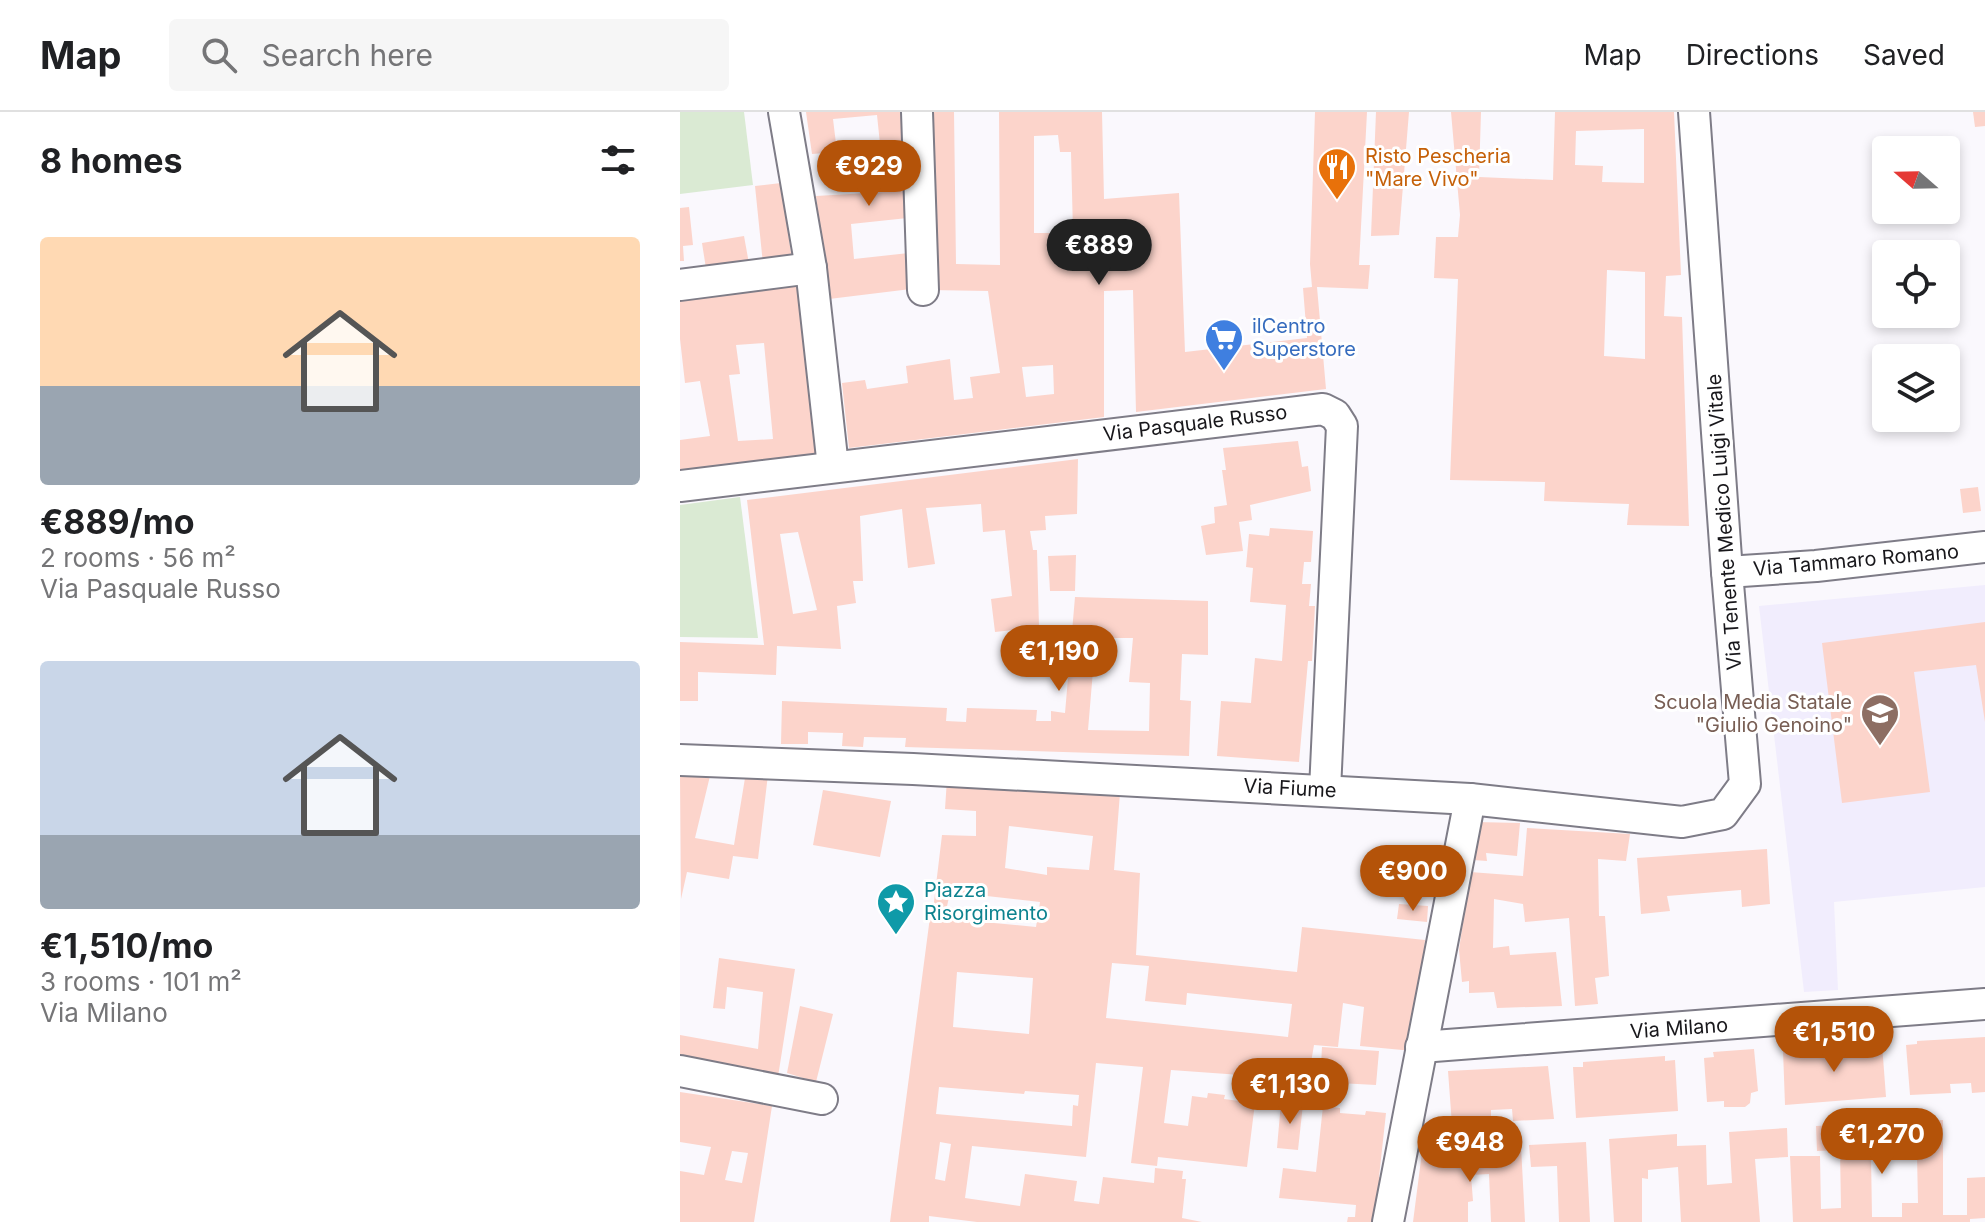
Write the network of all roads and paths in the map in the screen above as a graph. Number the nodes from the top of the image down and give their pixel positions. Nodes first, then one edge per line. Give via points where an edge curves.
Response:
1 (784, 112) edge
2 (917, 112) edge
3 (1694, 112) edge
4 (811, 268) junction
5 (680, 285) edge
6 (923, 290) dead end
7 (833, 467) junction
8 (680, 486) edge
9 (1985, 547) edge
10 (1727, 572) junction
11 (680, 760) edge
12 (1325, 790) junction
13 (1470, 799) junction
14 (1985, 1004) edge
15 (1421, 1047) junction
16 (680, 1071) edge
17 (822, 1099) dead end
18 (1388, 1222) edge

1 - 4 street
2 - 6 street
3 - 10 street, Via Tenente Medico Luigi Vitale
4 - 5 street
4 - 7 street
7 - 8 street, Via Pasquale Russo
7 - 12 street, Via Pasquale Russo via 1311,408 1335,415 1342,426
9 - 10 street, Via Tammaro Romano
10 - 13 street, Via Tenente Medico Luigi Vitale via 1745,784 1723,814 1682,822
11 - 12 street, Via Fiume
12 - 13 street, Via Fiume
13 - 15 street
14 - 15 street, Via Milano
15 - 18 street
16 - 17 street

